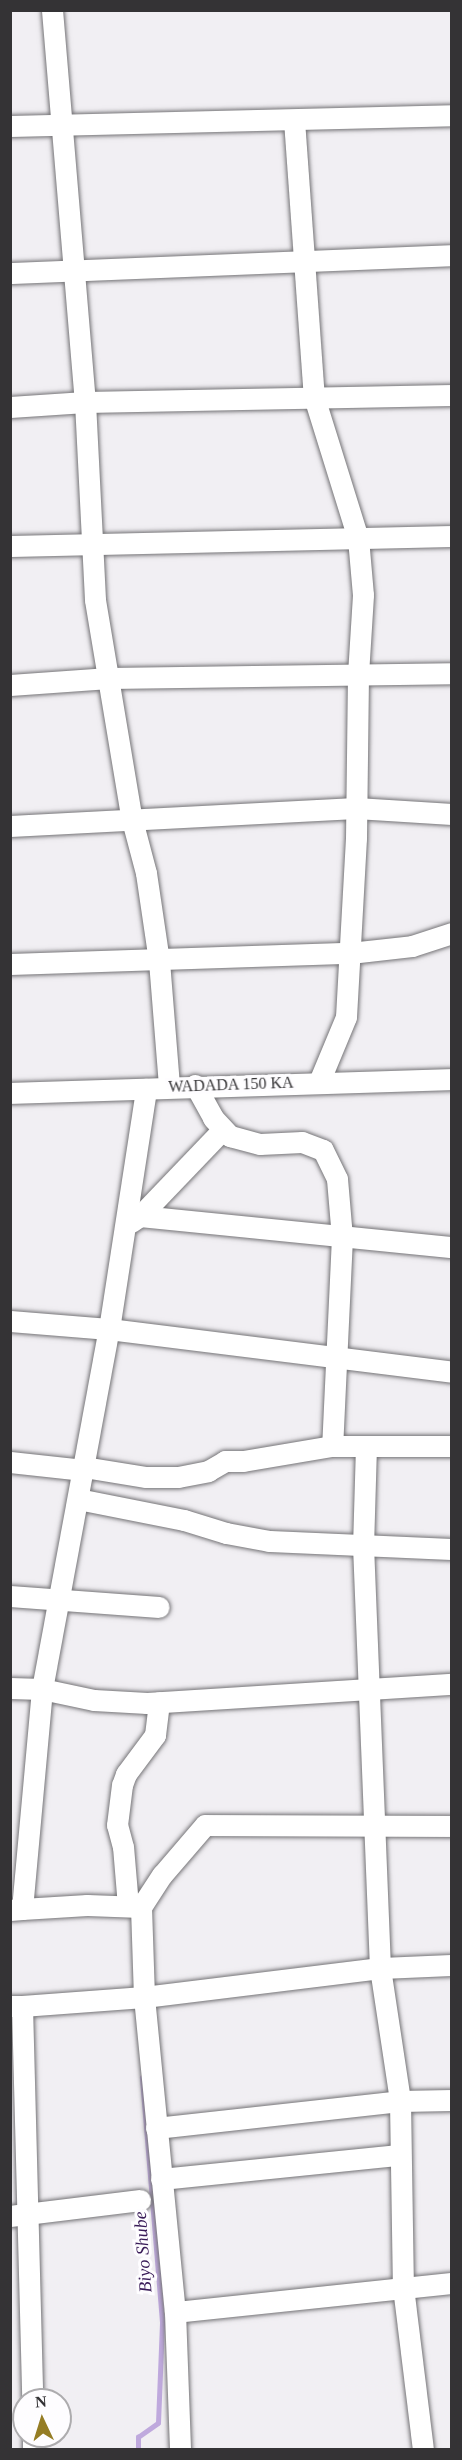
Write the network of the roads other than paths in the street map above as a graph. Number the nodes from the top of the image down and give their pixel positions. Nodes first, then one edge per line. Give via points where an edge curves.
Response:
1 (52, 10) edge
2 (452, 115) edge
3 (294, 120) junction
4 (61, 124) junction
5 (10, 126) edge
6 (452, 255) edge
7 (304, 261) junction
8 (73, 271) junction
9 (10, 273) edge
10 (452, 395) edge
11 (314, 397) junction
12 (85, 402) junction
13 (10, 407) edge
14 (452, 536) edge
15 (358, 538) junction
16 (91, 542) junction
17 (10, 546) edge
18 (452, 673) edge
19 (358, 675) junction
20 (109, 678) junction
21 (10, 685) edge
22 (356, 808) junction
23 (452, 814) edge
24 (132, 820) junction
25 (10, 826) edge
26 (452, 933) edge
27 (350, 952) junction
28 (159, 961) junction
29 (10, 964) edge
30 (452, 1079) edge
31 (319, 1082) junction
32 (195, 1085) junction
33 (169, 1086) junction
34 (146, 1089) junction
35 (10, 1093) edge
36 (223, 1129) junction
37 (133, 1221) junction
38 (342, 1237) junction
39 (452, 1247) edge
40 (10, 1321) edge
41 (109, 1329) junction
42 (336, 1356) junction
43 (452, 1372) edge
44 (332, 1446) junction
45 (366, 1446) junction
46 (452, 1446) edge
47 (10, 1462) edge
48 (84, 1469) junction
49 (78, 1499) junction
50 (363, 1545) junction
51 (452, 1550) edge
52 (10, 1596) edge
53 (60, 1602) junction
54 (159, 1606) dead end
55 (452, 1684) edge
56 (10, 1688) edge
57 (42, 1689) junction
58 (367, 1691) junction
59 (159, 1702) junction
60 (373, 1824) junction
61 (452, 1826) edge
62 (135, 1906) junction
63 (16, 1909) edge
64 (452, 1965) edge
65 (380, 1968) junction
66 (144, 1997) junction
67 (16, 2006) edge
68 (452, 2100) edge
69 (400, 2101) junction
70 (156, 2127) junction
71 (399, 2155) junction
72 (161, 2179) junction
73 (140, 2200) dead end
74 (19, 2216) edge
75 (452, 2283) edge
76 (403, 2287) junction
77 (176, 2312) junction
78 (31, 2388) edge
79 (180, 2450) edge
80 (423, 2450) edge

1 - 4 street
2 - 3 street
3 - 4 street
3 - 7 street
4 - 5 street
4 - 8 street
6 - 7 street
7 - 8 street
7 - 11 street
8 - 9 street
8 - 12 street
10 - 11 street
11 - 12 street
11 - 15 street
12 - 13 street
12 - 16 street
14 - 15 street
15 - 16 street
15 - 19 street via 363,621
16 - 17 street
16 - 20 street via 94,600
18 - 19 street
19 - 20 street
19 - 22 street
20 - 21 street
20 - 24 street
22 - 23 street
22 - 24 street
22 - 27 street
24 - 25 street
24 - 28 street via 146,873
26 - 27 street via 412,946
27 - 28 street
27 - 31 street via 346,1017
28 - 29 street
28 - 33 street
30 - 31 street, WADADA 150 KA
31 - 32 street, WADADA 150 KA
32 - 33 street, WADADA 150 KA
32 - 36 street
33 - 34 street, WADADA 150 KA
34 - 35 street, WADADA 150 KA
34 - 37 street
36 - 37 street
36 - 38 street via 230,1136 260,1144 302,1142 323,1150 337,1179
37 - 38 street
37 - 41 street
38 - 39 street
38 - 42 street
40 - 41 street
41 - 42 street
41 - 48 street
42 - 43 street
42 - 44 street
44 - 45 street
44 - 48 street via 225,1461 208,1471 178,1477
45 - 46 street
45 - 50 street
47 - 48 street
48 - 49 street
49 - 50 street via 269,1541
49 - 53 street
50 - 51 street
50 - 58 street
52 - 53 street
53 - 54 street
53 - 57 street
55 - 58 street
56 - 57 street
57 - 59 street via 94,1700
57 - 63 street
58 - 59 street
58 - 60 street
59 - 62 street via 155,1735 122,1785 117,1825
60 - 61 street
60 - 62 street via 205,1825
60 - 65 street
62 - 63 street
62 - 66 street
64 - 65 street
65 - 66 street
65 - 69 street
66 - 67 street
66 - 70 street
67 - 74 street
68 - 69 street
69 - 70 street
69 - 71 street
70 - 72 street
71 - 72 street
71 - 76 street
72 - 77 street
73 - 74 street
74 - 78 street
75 - 76 street
76 - 77 street
76 - 80 street
77 - 79 street

